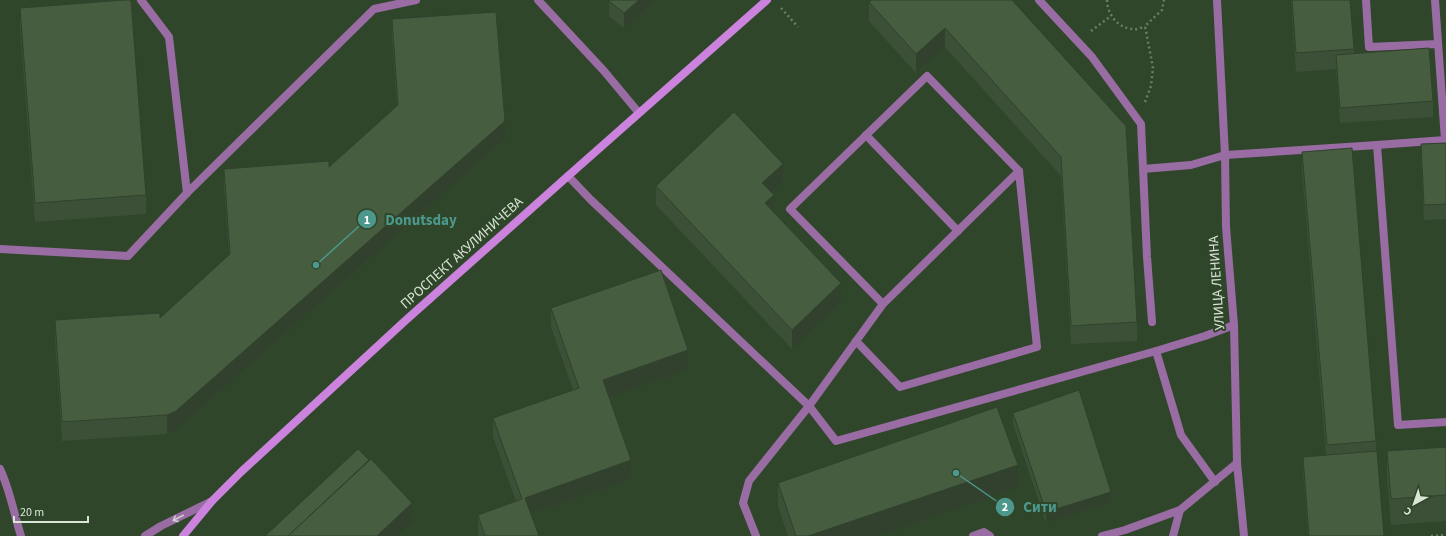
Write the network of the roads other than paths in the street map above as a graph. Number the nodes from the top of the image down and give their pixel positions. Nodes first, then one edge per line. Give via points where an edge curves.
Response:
1 (141, 0) edge
2 (416, 0) edge
3 (538, 0) edge
4 (767, 0) edge
5 (1039, 0) edge
6 (1217, 0) edge
7 (1366, 0) edge
8 (1434, 0) edge
9 (384, 3) edge
10 (1438, 44) junction
11 (639, 113) junction
12 (866, 135) junction
13 (1377, 145) junction
14 (1225, 155) junction
15 (1143, 169) junction
16 (1019, 171) junction
17 (568, 176) junction
18 (187, 193) junction
19 (958, 231) junction
20 (0, 249) edge
21 (883, 304) junction
22 (1152, 322) dead end
23 (1234, 325) junction
24 (856, 341) junction
25 (1156, 351) junction
26 (809, 406) junction
27 (1446, 422) edge
28 (1237, 463) junction
29 (0, 468) edge
30 (1215, 482) junction
31 (212, 501) junction
32 (1180, 510) junction
33 (21, 536) edge
34 (145, 536) edge
35 (183, 536) edge
36 (756, 536) edge
37 (973, 536) edge
38 (990, 536) edge
39 (1102, 536) edge
40 (1173, 536) edge
41 (1244, 536) edge

1 - 18 street via 169,36
2 - 9 street
3 - 11 street
4 - 11 main road, ПРОСПЕКТ АКУЛИНИЧЕВА
5 - 15 street via 1092,57 1141,124
6 - 14 street, УЛИЦА ЛЕНИНА
7 - 10 street via 1369,48
8 - 10 street
9 - 18 street via 374,9
10 - 13 street via 1444,140
11 - 17 main road, ПРОСПЕКТ АКУЛИНИЧЕВА
12 - 16 street via 927,76
12 - 19 street
12 - 21 street via 790,209
13 - 14 street
13 - 27 street via 1398,425
14 - 15 street via 1191,165
14 - 23 street, УЛИЦА ЛЕНИНА via 1226,227
15 - 22 street
16 - 19 street
16 - 24 street via 1037,347 900,387
17 - 26 street
17 - 31 main road, ПРОСПЕКТ АКУЛИНИЧЕВА via 406,320
18 - 20 street via 128,256
19 - 21 street
21 - 24 street
23 - 25 street
23 - 28 street, УЛИЦА ЛЕНИНА
24 - 26 street
25 - 26 street via 836,441
25 - 30 street via 1181,435
26 - 36 street via 749,481 743,503
28 - 30 street
28 - 41 street, УЛИЦА ЛЕНИНА
29 - 33 street
30 - 32 street
31 -> 34 street
31 - 35 main road, ПРОСПЕКТ АКУЛИНИЧЕВА
32 - 39 street
32 - 40 street
37 - 38 street via 984,532

